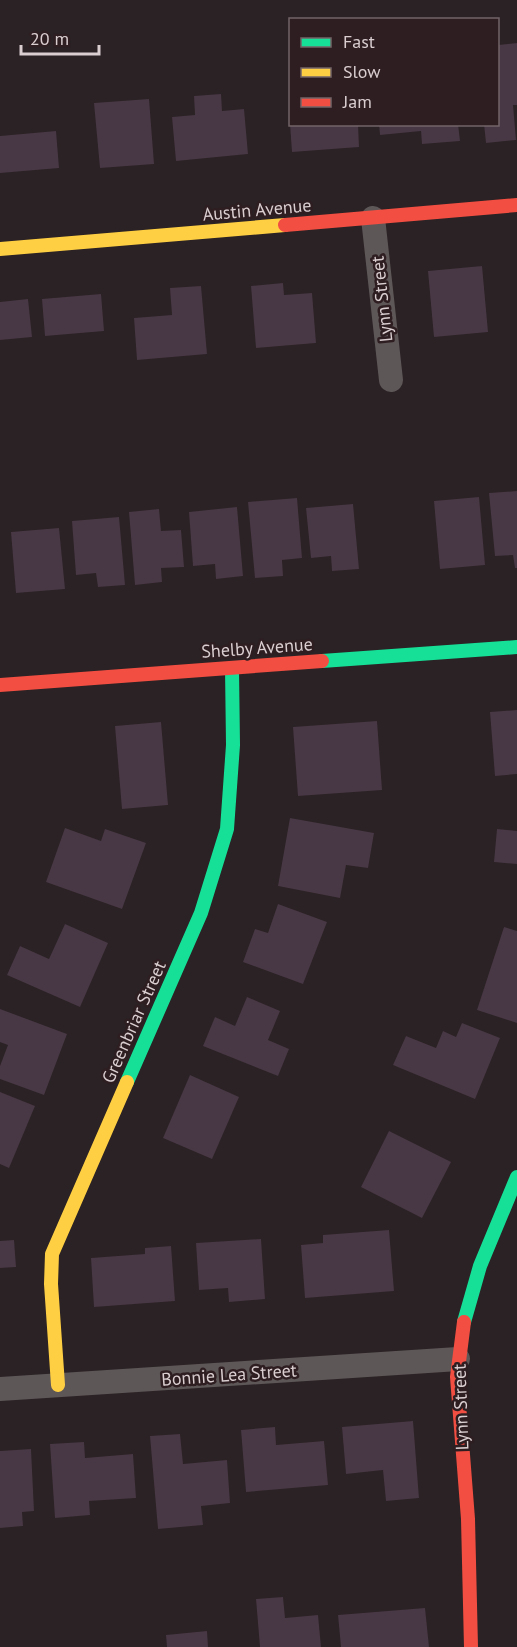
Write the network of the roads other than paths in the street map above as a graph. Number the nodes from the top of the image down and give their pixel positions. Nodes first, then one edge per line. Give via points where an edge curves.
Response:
1 (517, 206) edge
2 (374, 218) junction
3 (0, 249) edge
4 (391, 380) dead end
5 (517, 647) edge
6 (232, 668) junction
7 (0, 686) edge
8 (517, 1177) edge
9 (458, 1359) junction
10 (58, 1385) junction
11 (0, 1389) edge
12 (471, 1647) edge

1 - 2 street, Austin Avenue
2 - 3 street, Austin Avenue
2 - 4 street, Lynn Street
5 - 6 street, Shelby Avenue
6 - 7 street, Shelby Avenue
6 - 10 street, Greenbriar Street via 233,745 227,829 201,913 52,1254
8 - 9 street, Lynn Street via 491,1230 463,1326
9 - 10 street, Bonnie Lea Street
9 - 12 street, Lynn Street
10 - 11 street, Bonnie Lea Street

